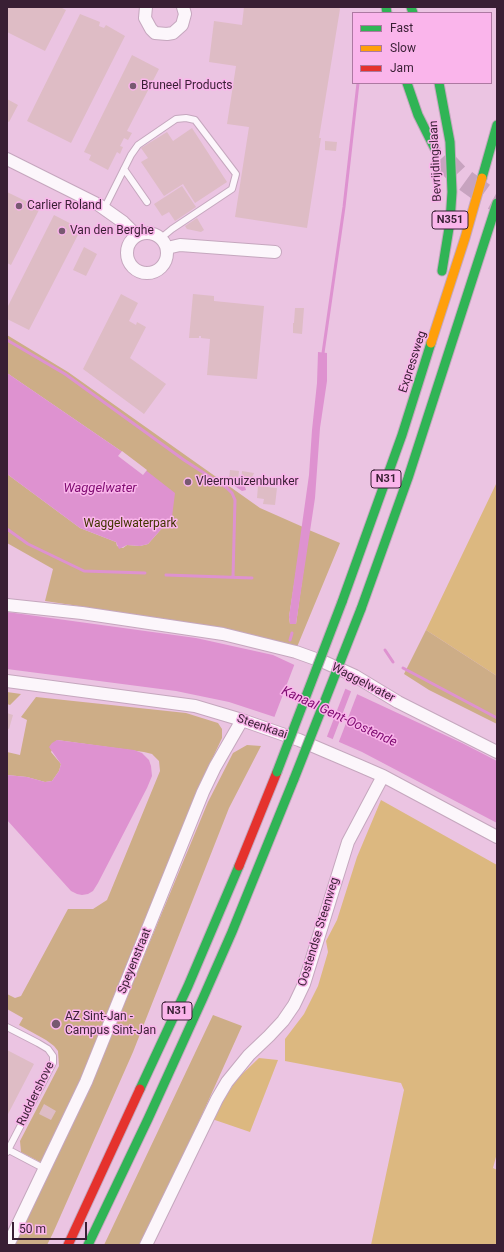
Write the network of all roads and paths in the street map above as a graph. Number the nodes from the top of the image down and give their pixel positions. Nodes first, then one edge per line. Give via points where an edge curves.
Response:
1 (146, 7) edge
2 (183, 7) edge
3 (407, 84) edge
4 (439, 84) edge
5 (497, 125) edge
6 (435, 149) tunnel mouth
7 (7, 160) edge
8 (124, 169) junction
9 (147, 202) dead end
10 (497, 203) edge
11 (104, 209) junction
12 (136, 235) junction
13 (164, 243) junction
14 (275, 252) dead end
15 (439, 283) dead end
16 (472, 310) dead end
17 (429, 318) dead end
18 (453, 340) junction
19 (427, 356) junction
20 (7, 605) edge
21 (7, 682) edge
22 (242, 720) junction
23 (497, 752) edge
24 (383, 776) junction
25 (497, 837) edge
26 (7, 1028) edge
27 (7, 1150) edge
28 (45, 1169) junction
29 (8, 1245) edge
30 (68, 1245) edge
31 (88, 1245) edge
32 (146, 1245) edge

1 - 2 street via 147,24 155,32 167,34 173,33 182,25 185,14
3 - 6 highway via 418,115
4 - 15 highway, Bevrijdingslaan / N351 via 450,142 452,192 450,222
5 - 19 highway, Expressweg / N31 via 465,238
7 - 11 street
8 - 9 lane
8 - 11 lane
8 - 13 lane via 138,145 176,120 186,118 195,120 236,174 232,189 172,229
10 - 18 highway, N31
11 - 12 street
12 - 13 street via 149,232 156,234
12 - 13 street via 126,253 131,265 144,273 151,273 163,265 166,260
13 - 14 street
16 - 18 highway
17 - 19 highway via 425,332
18 - 31 highway, N31, bridge via 361,609 261,861 148,1119
19 - 30 highway, Expressweg / N31, bridge via 402,435 342,602 226,900
20 - 23 street, Waggelwater via 82,613 223,634 296,652 355,676 398,702
21 - 22 street, Steenkaai via 195,706
22 - 24 street, Steenkaai via 299,740
22 - 28 street, Speyenstraat via 203,792 86,1082
24 - 25 street, Steenkaai
24 - 32 street, Oostendse Steenweg via 348,842 304,984 294,1005 283,1021 249,1055 227,1082
26 - 27 lane, Ruddershove via 48,1049 53,1056 53,1063
27 - 28 lane
28 - 29 street, Speyenstraat

